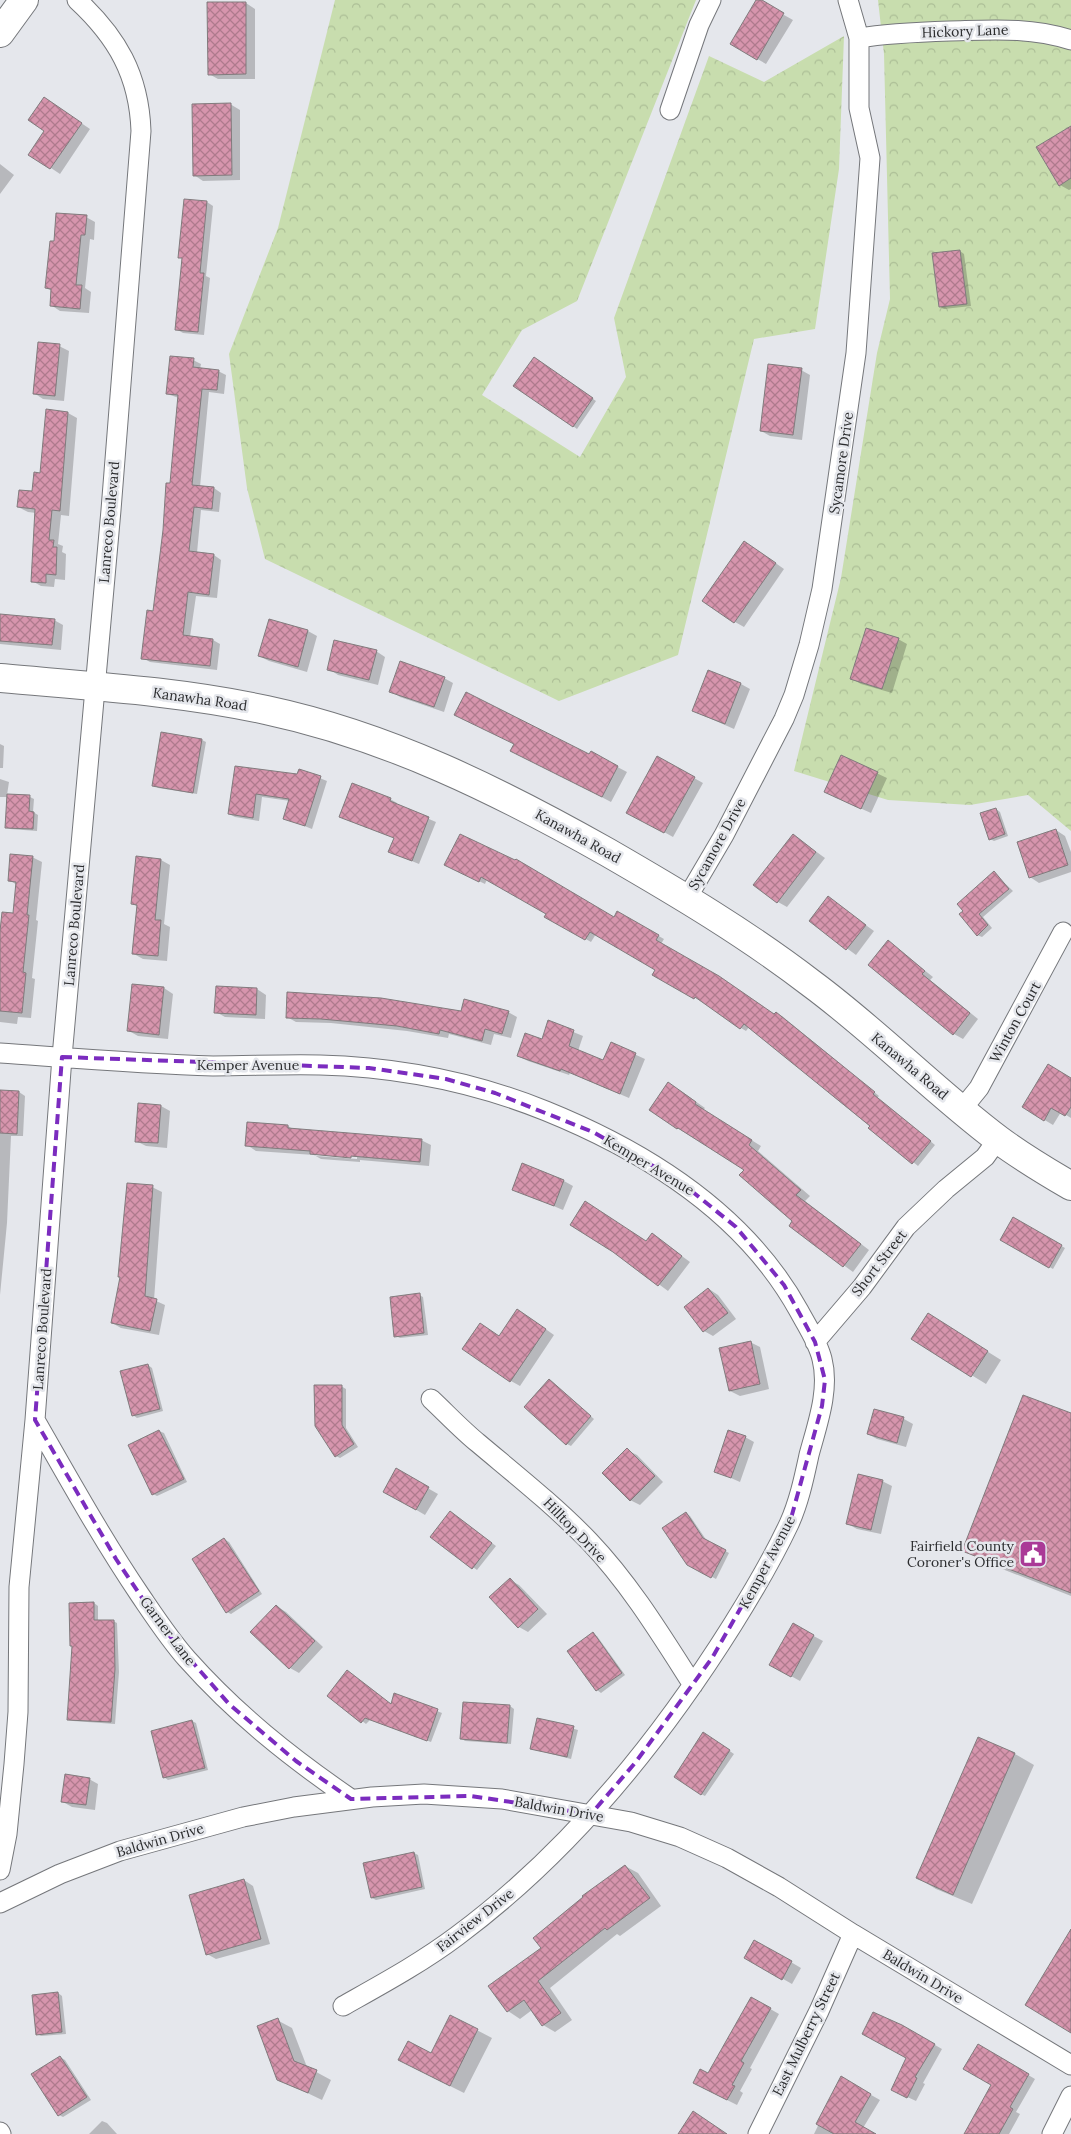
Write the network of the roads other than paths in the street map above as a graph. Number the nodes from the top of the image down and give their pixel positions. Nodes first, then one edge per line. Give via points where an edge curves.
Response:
1 (24, 0) edge
2 (77, 0) edge
3 (712, 0) edge
4 (848, 0) edge
5 (0, 33) edge
6 (859, 38) junction
7 (1071, 40) edge
8 (670, 110) dead end
9 (0, 678) edge
10 (95, 687) junction
11 (687, 898) junction
12 (1064, 932) dead end
13 (0, 1053) edge
14 (62, 1057) junction
15 (962, 1109) junction
16 (998, 1139) junction
17 (1071, 1186) edge
18 (815, 1342) junction
19 (431, 1399) dead end
20 (35, 1420) junction
21 (693, 1685) junction
22 (351, 1799) junction
23 (591, 1814) junction
24 (0, 1870) edge
25 (0, 1903) edge
26 (854, 1934) junction
27 (343, 2006) dead end
28 (1071, 2065) edge
29 (1071, 2096) edge
30 (758, 2134) edge
31 (1052, 2134) edge

1 - 5 street
2 - 10 street, Lanreco Boulevard via 113,40 126,62 140,106 141,131
3 - 8 street via 698,25
4 - 6 street, Sycamore Drive
6 - 7 street, Hickory Lane via 887,33 1012,29 1047,32
6 - 11 street, Sycamore Drive via 859,108 870,158 856,353 822,589 809,645 784,719 724,836
9 - 10 street, Kanawha Road
10 - 11 street, Kanawha Road via 199,697 267,710 384,744 451,771 522,806
10 - 14 street, Lanreco Boulevard
11 - 15 street, Kanawha Road via 750,938 814,985
12 - 15 street, Winton Court via 979,1088
13 - 14 street, Kemper Avenue
14 - 18 street, Kemper Avenue via 214,1066 369,1068 446,1079 545,1110 636,1154 711,1204 769,1265 797,1306
14 - 20 street, Lanreco Boulevard
15 - 16 street, Kanawha Road
16 - 17 street, Kanawha Road
16 - 18 street, Short Street via 985,1157 906,1227 862,1287
18 - 21 street, Kemper Avenue via 822,1359 822,1406 799,1497 790,1522 754,1591
19 - 21 street, Hilltop Drive via 477,1442 517,1473 590,1543 623,1581
20 - 22 street, Garner Lane via 116,1559 186,1658 229,1704 268,1738
20 - 24 street, Lanreco Boulevard via 19,1587 18,1712 14,1764
21 - 23 street, Kemper Avenue via 635,1763
22 - 23 street, Baldwin Drive via 424,1794 471,1796
22 - 25 street, Baldwin Drive via 243,1817 120,1851 60,1874
23 - 26 street, Baldwin Drive via 631,1822 688,1840 779,1887
23 - 27 street, Fairview Drive via 516,1888 458,1936
26 - 28 street, Baldwin Drive
26 - 30 street, East Mulberry Street
29 - 31 street

